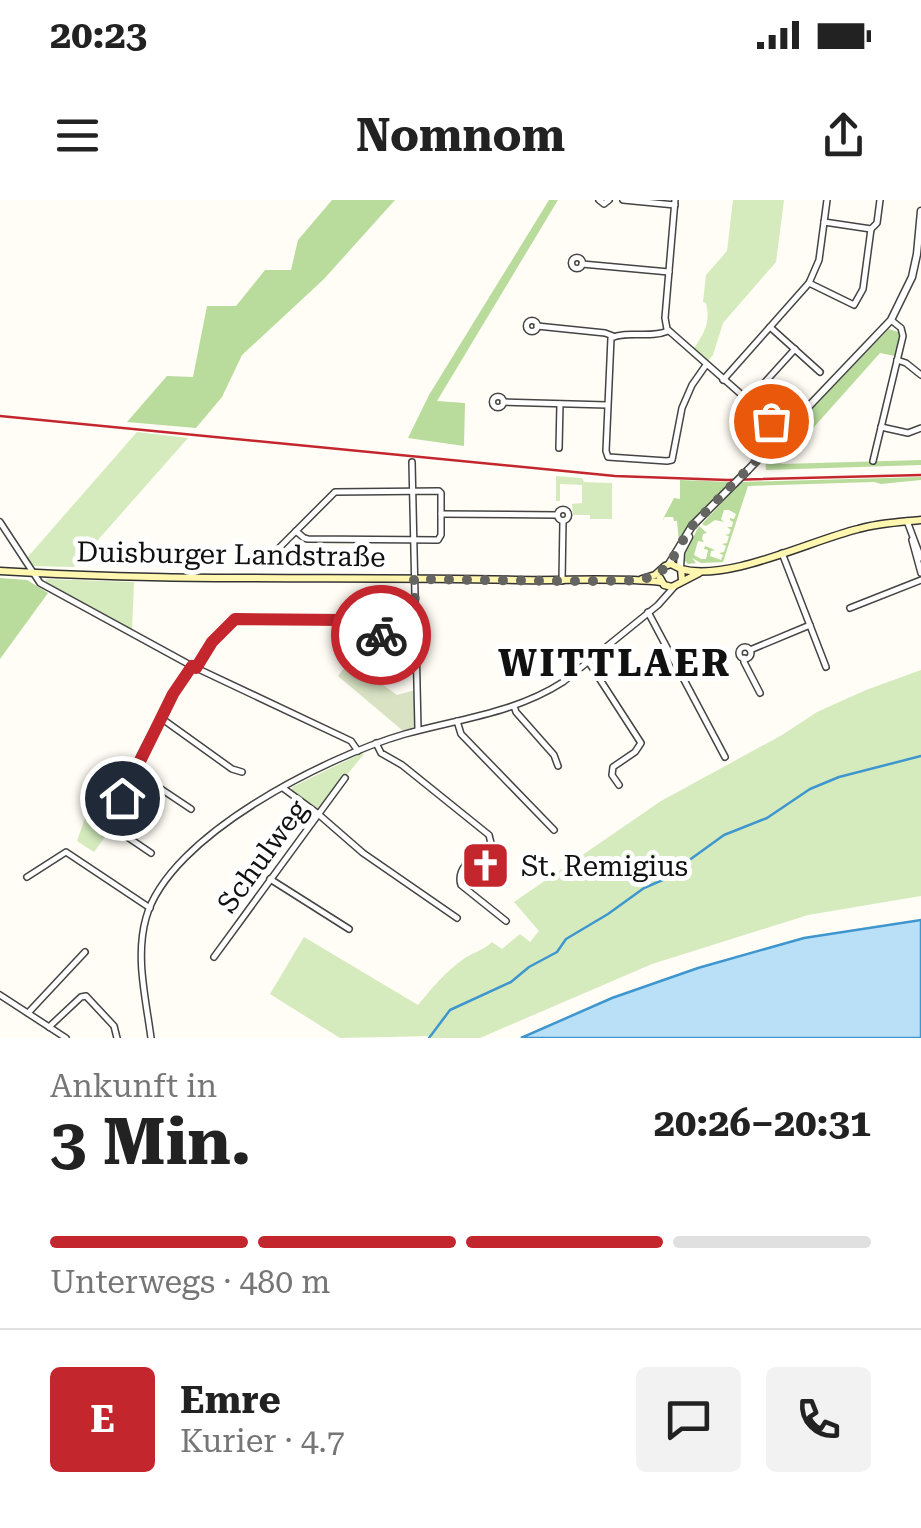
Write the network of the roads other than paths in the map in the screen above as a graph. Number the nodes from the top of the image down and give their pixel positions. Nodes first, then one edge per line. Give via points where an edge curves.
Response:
1 (599, 200) edge
2 (610, 200) edge
3 (623, 200) edge
4 (826, 200) edge
5 (880, 200) edge
6 (675, 202) edge
7 (921, 216) edge
8 (824, 222) junction
9 (871, 229) junction
10 (582, 264) dead end
11 (669, 272) junction
12 (809, 283) junction
13 (891, 320) junction
14 (537, 326) dead end
15 (770, 327) junction
16 (668, 332) junction
17 (613, 336) junction
18 (794, 349) junction
19 (897, 360) junction
20 (706, 365) junction
21 (820, 372) dead end
22 (921, 375) edge
23 (723, 380) junction
24 (756, 392) dead end
25 (503, 402) dead end
26 (560, 404) junction
27 (607, 405) junction
28 (880, 427) junction
29 (921, 428) edge
30 (784, 432) junction
31 (559, 448) dead end
32 (873, 461) dead end
33 (412, 462) dead end
34 (414, 492) junction
35 (441, 514) junction
36 (921, 520) edge
37 (907, 521) junction
38 (0, 522) edge
39 (697, 523) junction
40 (296, 532) junction
41 (414, 540) junction
42 (912, 540) junction
43 (274, 553) dead end
44 (782, 553) junction
45 (921, 558) edge
46 (669, 564) junction
47 (680, 568) junction
48 (0, 571) edge
49 (660, 572) junction
50 (699, 572) junction
51 (32, 573) junction
52 (921, 576) edge
53 (414, 579) junction
54 (641, 579) junction
55 (682, 580) junction
56 (562, 581) junction
57 (663, 583) junction
58 (674, 586) junction
59 (663, 599) junction
60 (850, 608) dead end
61 (648, 612) junction
62 (810, 625) junction
63 (416, 635) junction
64 (588, 660) junction
65 (194, 667) junction
66 (826, 667) dead end
67 (760, 693) dead end
68 (514, 706) junction
69 (160, 718) junction
70 (457, 721) junction
71 (418, 730) junction
72 (376, 743) junction
73 (358, 751) junction
74 (725, 757) dead end
75 (558, 766) dead end
76 (134, 772) junction
77 (242, 772) dead end
78 (344, 778) dead end
79 (618, 785) dead end
80 (283, 788) junction
81 (191, 810) dead end
82 (317, 813) junction
83 (554, 830) dead end
84 (151, 853) dead end
85 (27, 877) dead end
86 (270, 878) junction
87 (150, 908) junction
88 (457, 918) dead end
89 (506, 920) dead end
90 (349, 929) dead end
91 (81, 956) dead end
92 (214, 957) dead end
93 (0, 995) edge
94 (28, 1013) junction
95 (48, 1027) junction
96 (66, 1038) edge
97 (117, 1038) edge
98 (151, 1038) edge

1 - 2 street
3 - 6 street
4 - 8 street
5 - 9 street
6 - 11 street
7 - 13 street via 912,276
8 - 9 street
8 - 12 street
9 - 12 street via 854,304
10 - 11 street
11 - 16 street
12 - 15 street
13 - 19 street via 902,333
13 - 30 street
14 - 17 street
15 - 18 street
15 - 23 street
16 - 17 street
16 - 20 street
17 - 27 street
18 - 21 street
18 - 24 street
19 - 22 street
19 - 28 street
20 - 23 street
20 - 27 street via 682,408 670,461 608,457
23 - 30 street
25 - 26 street
26 - 27 street
26 - 31 street
28 - 29 street via 908,433
28 - 32 street
30 - 39 street, bridge
33 - 34 street
34 - 35 street via 441,493
34 - 40 street via 335,492
34 - 41 street
35 - 41 street via 440,539
35 - 56 street via 558,514
36 - 37 main road
37 - 42 street
37 - 44 main road
38 - 51 street
39 - 46 street
39 - 47 street
40 - 41 street via 308,539
40 - 43 street
41 - 53 street
42 - 45 street
42 - 52 street
44 - 50 main road
44 - 62 street
46 - 47 main road
46 - 49 main road, Duisburger Landstraße
47 - 50 main road
47 - 55 main road
48 - 51 main road, Duisburger Landstraße
49 - 54 main road, Duisburger Landstraße
49 - 57 main road
50 - 55 main road
51 - 53 main road, Duisburger Landstraße
51 - 65 street
52 - 60 street
53 - 56 main road, Duisburger Landstraße
53 - 63 street
54 - 56 main road, Duisburger Landstraße
54 - 57 main road, Duisburger Landstraße
55 - 58 main road
57 - 58 main road, Duisburger Landstraße
57 - 59 street
58 - 59 street
59 - 61 street
61 - 64 street
61 - 74 street
62 - 66 street
62 - 67 street via 740,650
63 - 65 street via 368,635 344,620 239,618
63 - 71 street
64 - 68 street via 546,693
64 - 79 street via 641,744 613,767
65 - 69 street
65 - 73 street via 351,741
68 - 70 street
68 - 75 street
69 - 76 street
69 - 77 street
70 - 71 street
70 - 83 street via 461,734
71 - 72 street
72 - 73 street
72 - 89 street via 490,835 491,844 469,861 459,880
73 - 80 street
76 - 81 street
76 - 84 street via 116,827
78 - 82 street, Schulweg
80 - 82 street
80 - 87 street via 196,846
82 - 86 street, Schulweg
82 - 88 street
85 - 87 street via 66,852
86 - 90 street
86 - 92 street, Schulweg
87 - 98 street via 140,954
91 - 94 street
93 - 94 street
94 - 95 street
95 - 96 street
95 - 97 street via 86,996

